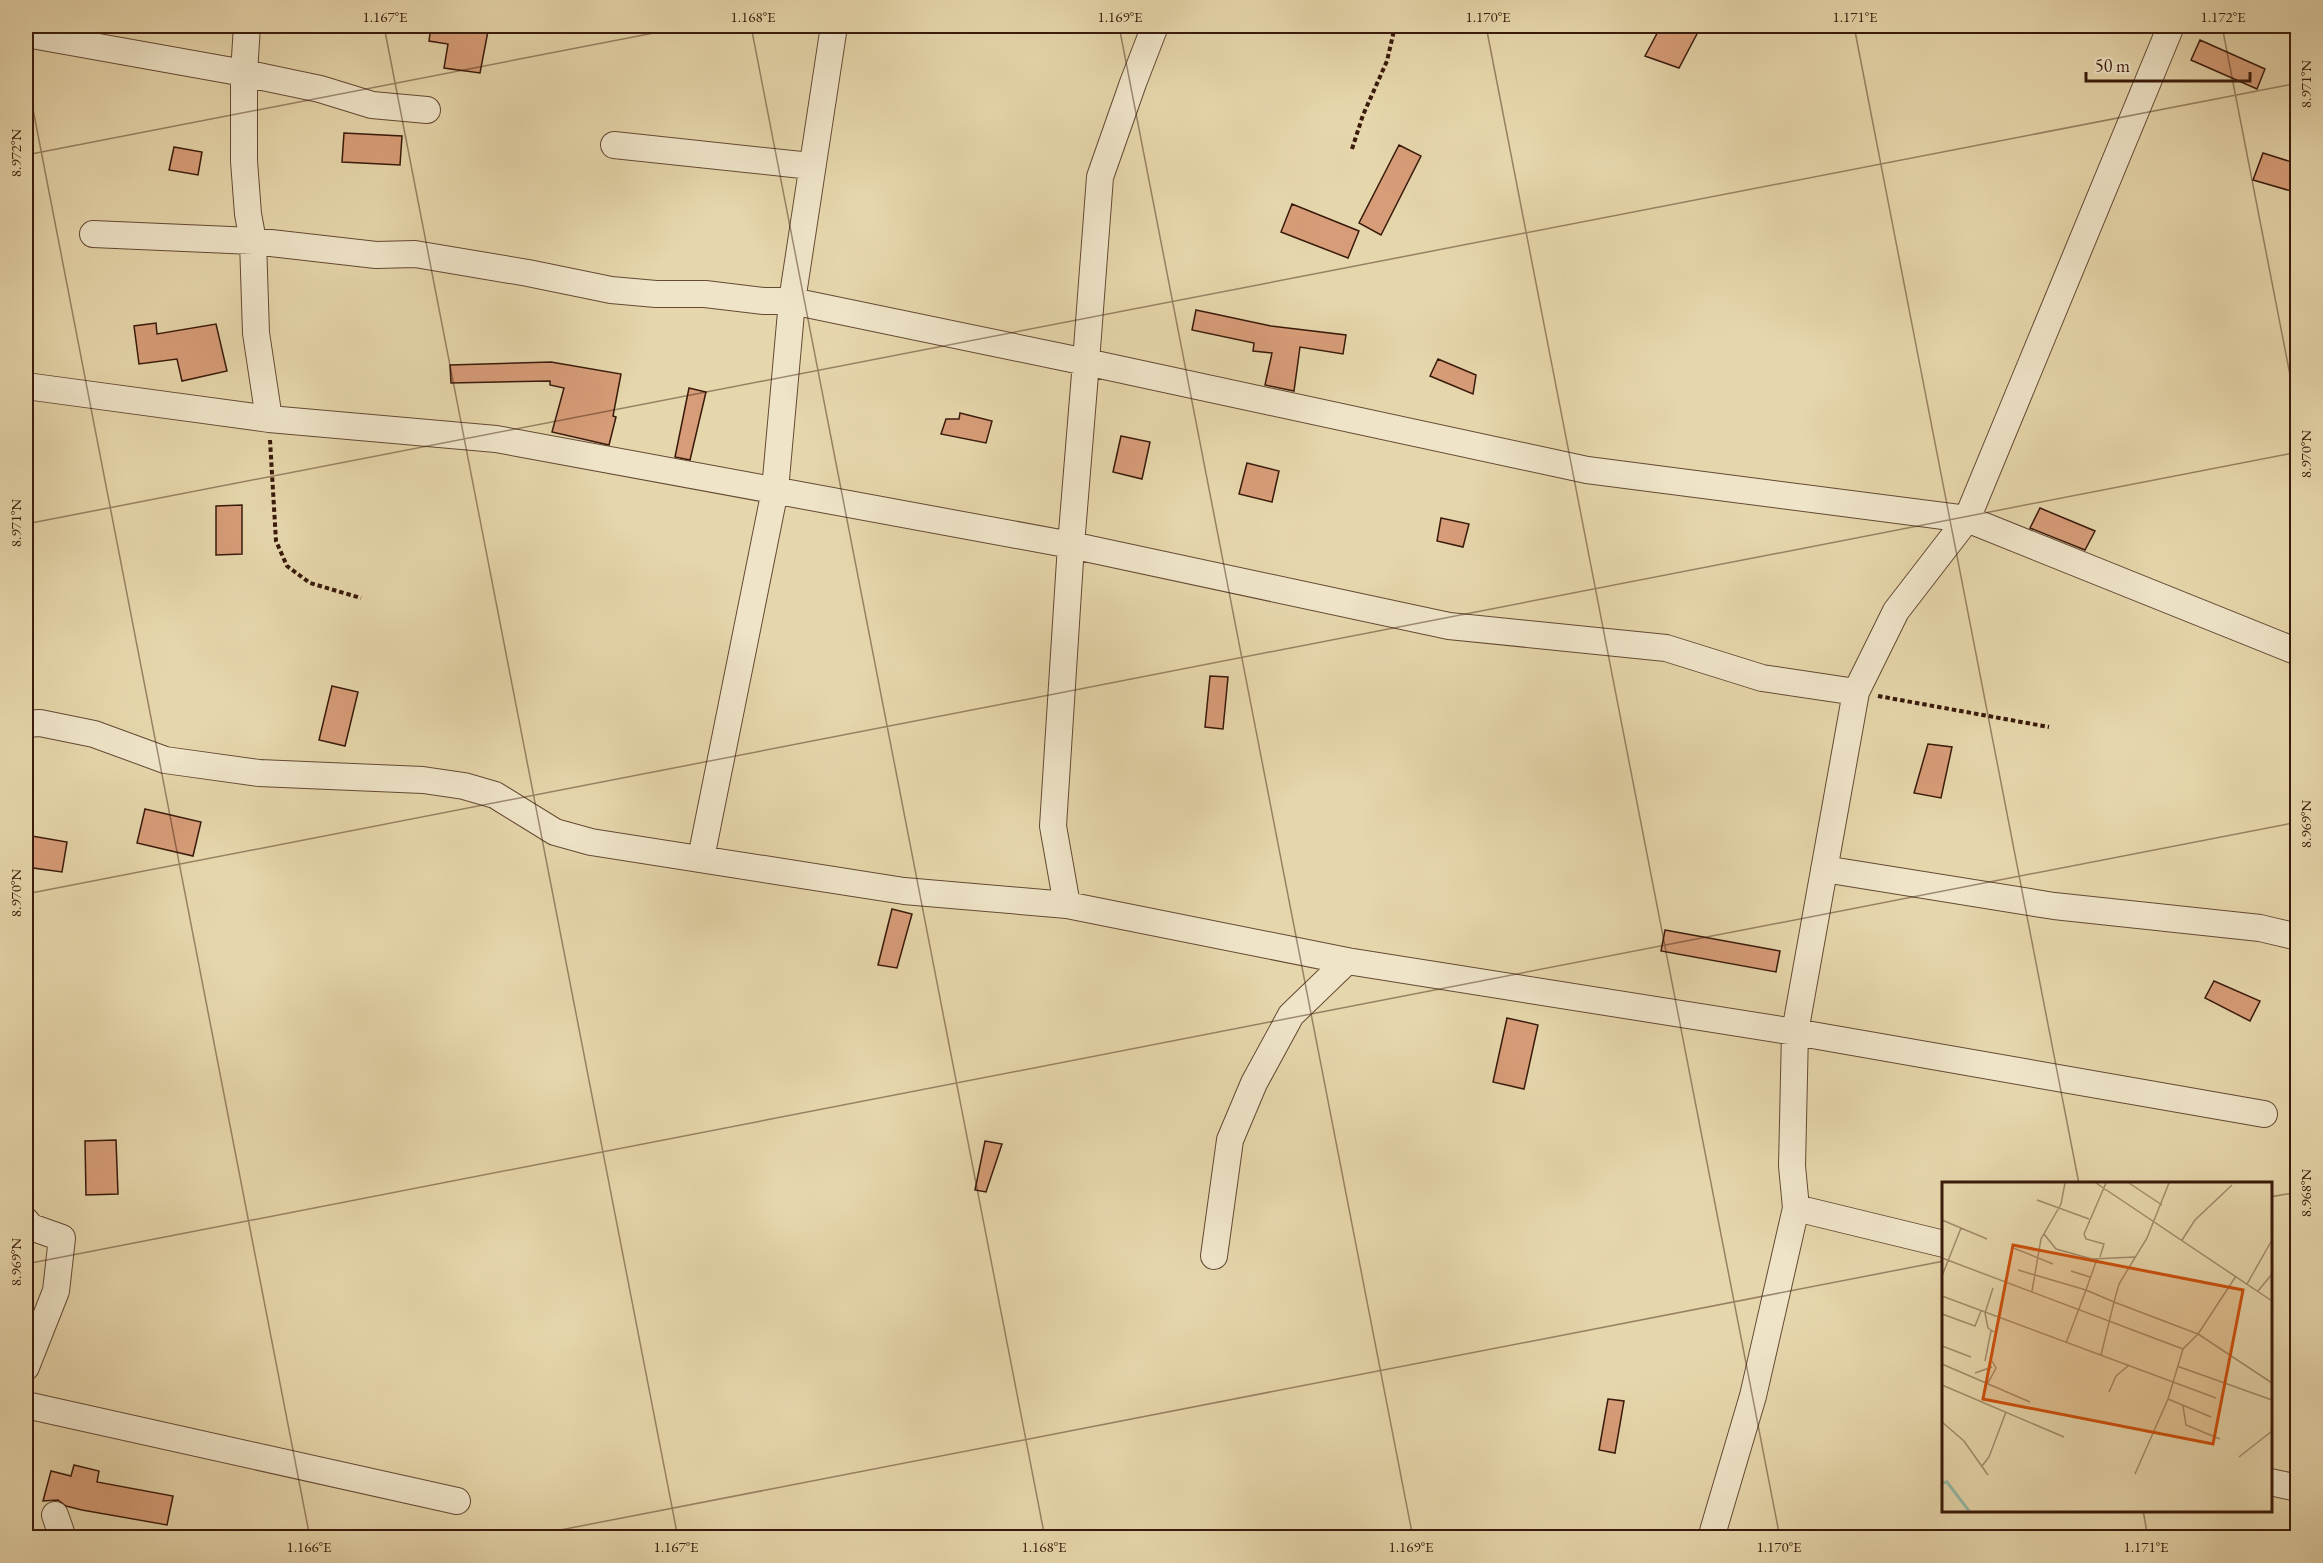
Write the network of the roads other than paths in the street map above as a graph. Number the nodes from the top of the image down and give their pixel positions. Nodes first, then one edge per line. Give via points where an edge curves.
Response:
1 (247, 26) edge
2 (834, 26) edge
3 (1155, 26) edge
4 (2170, 26) edge
5 (26, 34) edge
6 (244, 74) junction
7 (427, 110) dead end
8 (614, 145) dead end
9 (811, 166) junction
10 (93, 234) dead end
11 (253, 241) junction
12 (792, 301) junction
13 (1086, 362) junction
14 (26, 386) edge
15 (269, 419) junction
16 (775, 490) junction
17 (1968, 519) junction
18 (1071, 545) junction
19 (2298, 652) edge
20 (1856, 692) junction
21 (26, 724) edge
22 (702, 858) junction
23 (1824, 869) junction
24 (1067, 905) junction
25 (2298, 937) edge
26 (1347, 961) junction
27 (1795, 1032) junction
28 (2264, 1114) dead end
29 (1796, 1208) junction
30 (27, 1225) edge
31 (1942, 1244) edge
32 (1214, 1256) dead end
33 (26, 1367) edge
34 (26, 1405) edge
35 (2272, 1482) edge
36 (2298, 1488) edge
37 (457, 1502) dead end
38 (1711, 1538) edge

1 - 6 street
2 - 9 street
3 - 13 street via 1101,177
4 - 17 street
5 - 6 street
6 - 7 street via 320,89 372,105
6 - 11 street via 244,161
8 - 9 street
9 - 12 street
10 - 11 street
11 - 12 street via 376,255 426,256 611,290
11 - 15 street via 256,333
12 - 13 street
12 - 16 street
13 - 17 street via 1587,470
13 - 18 street
14 - 15 street
15 - 16 street via 496,439
16 - 18 street
16 - 22 street
17 - 19 street
17 - 20 street via 1896,611
18 - 20 street via 1449,626 1666,648 1762,678
18 - 24 street via 1053,826
20 - 23 street
21 - 22 street via 40,723 94,734 165,760 259,773 423,780 464,786 495,795 555,832 591,842
22 - 24 street via 904,891
23 - 25 street via 2054,906 2260,928
23 - 27 street
24 - 26 street
26 - 27 street
26 - 32 street via 1291,1015 1254,1083 1230,1140
27 - 28 street
27 - 29 street via 1792,1166
29 - 31 street
29 - 38 street via 1753,1396
30 - 33 street via 62,1238 56,1291
34 - 37 street
35 - 36 street

